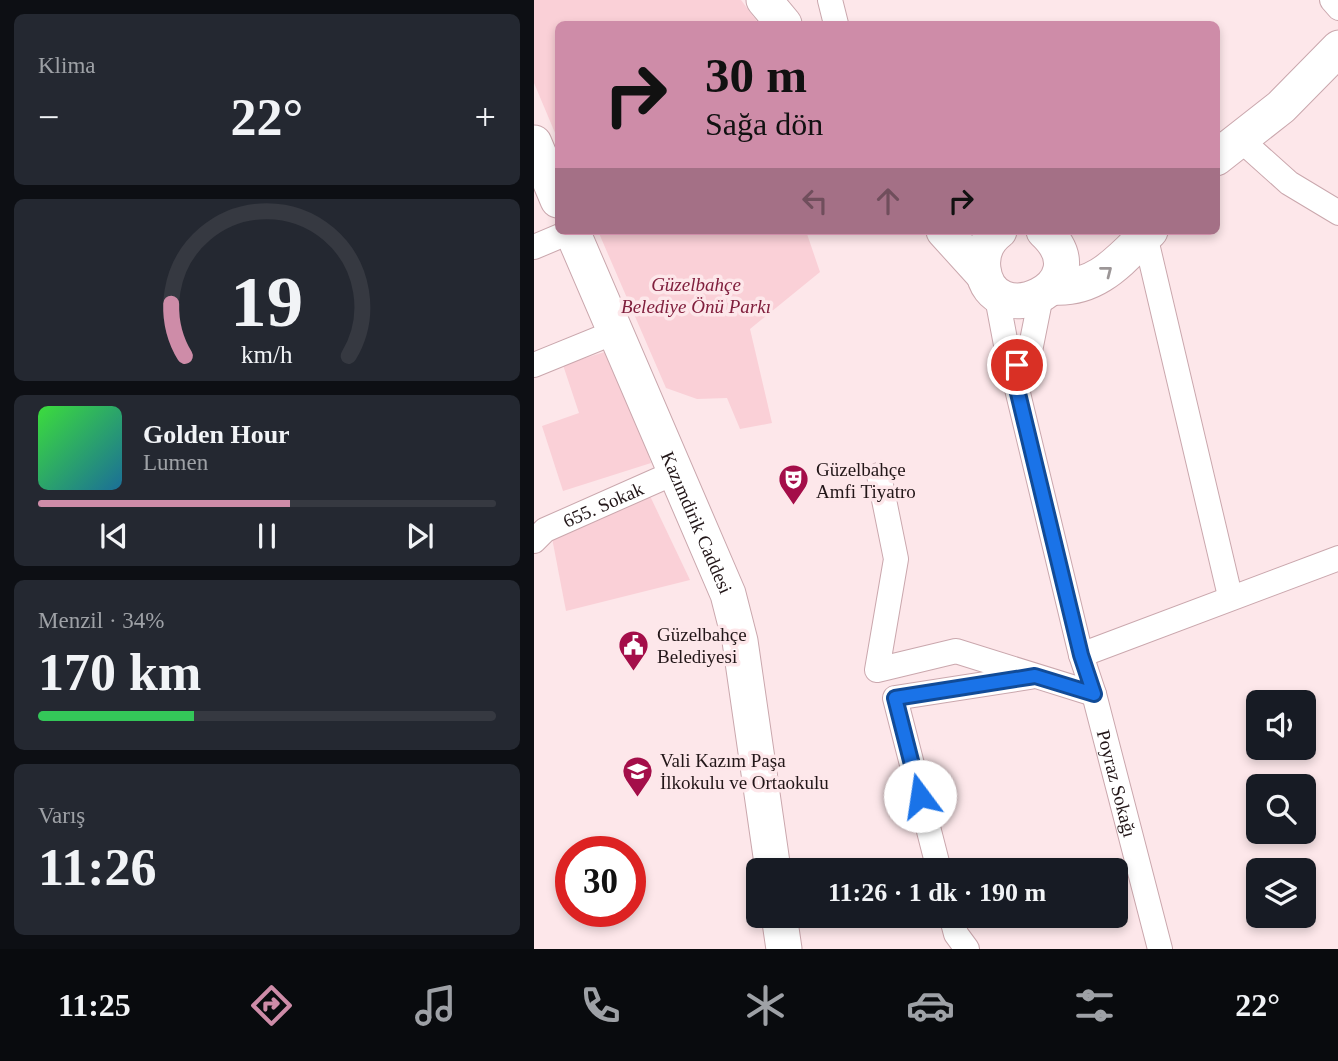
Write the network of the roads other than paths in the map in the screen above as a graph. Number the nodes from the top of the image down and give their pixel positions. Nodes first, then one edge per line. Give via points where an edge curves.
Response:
1 (764, 0) edge
2 (830, 0) edge
3 (1331, 0) edge
4 (1338, 8) edge
5 (782, 21) edge
6 (835, 21) edge
7 (1338, 48) edge
8 (534, 143) edge
9 (1229, 149) edge
10 (555, 193) edge
11 (1338, 213) edge
12 (562, 235) edge
13 (574, 235) edge
14 (948, 235) edge
15 (995, 235) edge
16 (1047, 235) edge
17 (1146, 235) edge
18 (1148, 235) edge
19 (534, 247) edge
20 (990, 283) junction
21 (1047, 292) junction
22 (615, 332) junction
23 (1017, 365) junction
24 (534, 366) edge
25 (676, 472) junction
26 (879, 475) dead end
27 (534, 541) edge
28 (1338, 558) edge
29 (1230, 596) junction
30 (1081, 655) junction
31 (1035, 676) junction
32 (1094, 694) junction
33 (771, 858) edge
34 (936, 858) edge
35 (781, 928) edge
36 (954, 928) edge
37 (784, 949) edge
38 (967, 949) edge
39 (1160, 949) edge

1 - 5 main road
2 - 6 street
3 - 4 street
7 - 9 main road via 1281,107
8 - 10 main road
9 - 11 street
12 - 19 street
13 - 22 main road, Kazımdirik Caddesi
14 - 20 main road
15 - 20 main road via 983,256
16 - 21 main road via 1061,260
21 -> 17 main road via 1090,283
18 - 29 street
20 - 21 main road via 1021,302
20 - 23 street, Poyraz Sokağı via 1007,350
21 - 23 street via 1030,351
22 - 24 street
22 - 25 main road, Kazımdirik Caddesi
23 - 30 street, Poyraz Sokağı via 1017,389
25 - 27 street, 655. Sokak via 545,530
25 - 33 main road, Kazımdirik Caddesi via 728,594 740,641
26 - 31 street via 896,559 877,670 956,650
28 - 29 street
29 - 30 street
30 - 32 street, Poyraz Sokağı
31 - 32 street
31 - 34 street via 895,698
32 - 39 street, Poyraz Sokağı
35 - 37 main road
36 - 38 street

